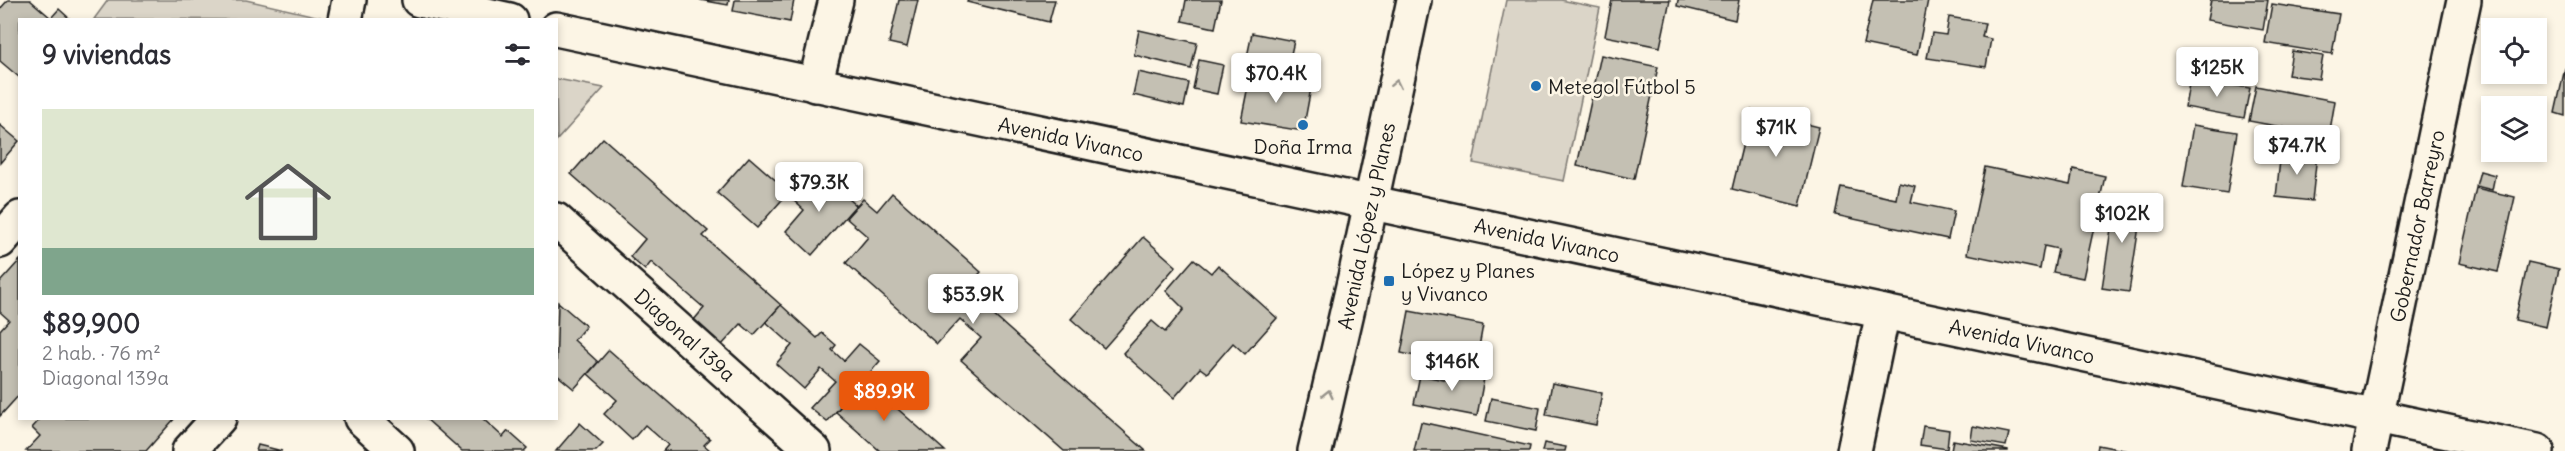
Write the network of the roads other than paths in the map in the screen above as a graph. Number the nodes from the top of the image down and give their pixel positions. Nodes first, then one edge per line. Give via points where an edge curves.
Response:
1 (349, 0) edge
2 (418, 0) edge
3 (836, 0) edge
4 (1414, 0) edge
5 (2464, 0) edge
6 (345, 18) edge
7 (501, 18) edge
8 (558, 29) edge
9 (815, 85) junction
10 (1371, 203) junction
11 (18, 220) edge
12 (558, 222) edge
13 (0, 240) edge
14 (1883, 312) junction
15 (2377, 417) junction
16 (217, 420) edge
17 (363, 420) edge
18 (801, 447) edge
19 (189, 451) edge
20 (397, 451) edge
21 (1315, 451) edge
22 (1854, 451) edge
23 (2369, 451) edge
24 (2537, 451) edge

1 - 6 main road
2 - 7 main road
3 - 9 main road
10 -> 4 main road, Avenida López y Planes
5 - 15 main road, Gobernador Barreyro
8 - 9 main road, Avenida Vivanco
9 - 10 main road, Avenida Vivanco
10 - 14 main road, Avenida Vivanco
21 -> 10 main road, Avenida López y Planes
11 - 13 main road
12 - 18 main road, Diagonal 139a
14 - 15 main road, Avenida Vivanco
14 - 22 main road
15 - 23 main road, Gobernador Barreyro
15 - 24 main road, Avenida Vivanco
16 - 19 main road
17 - 20 main road

